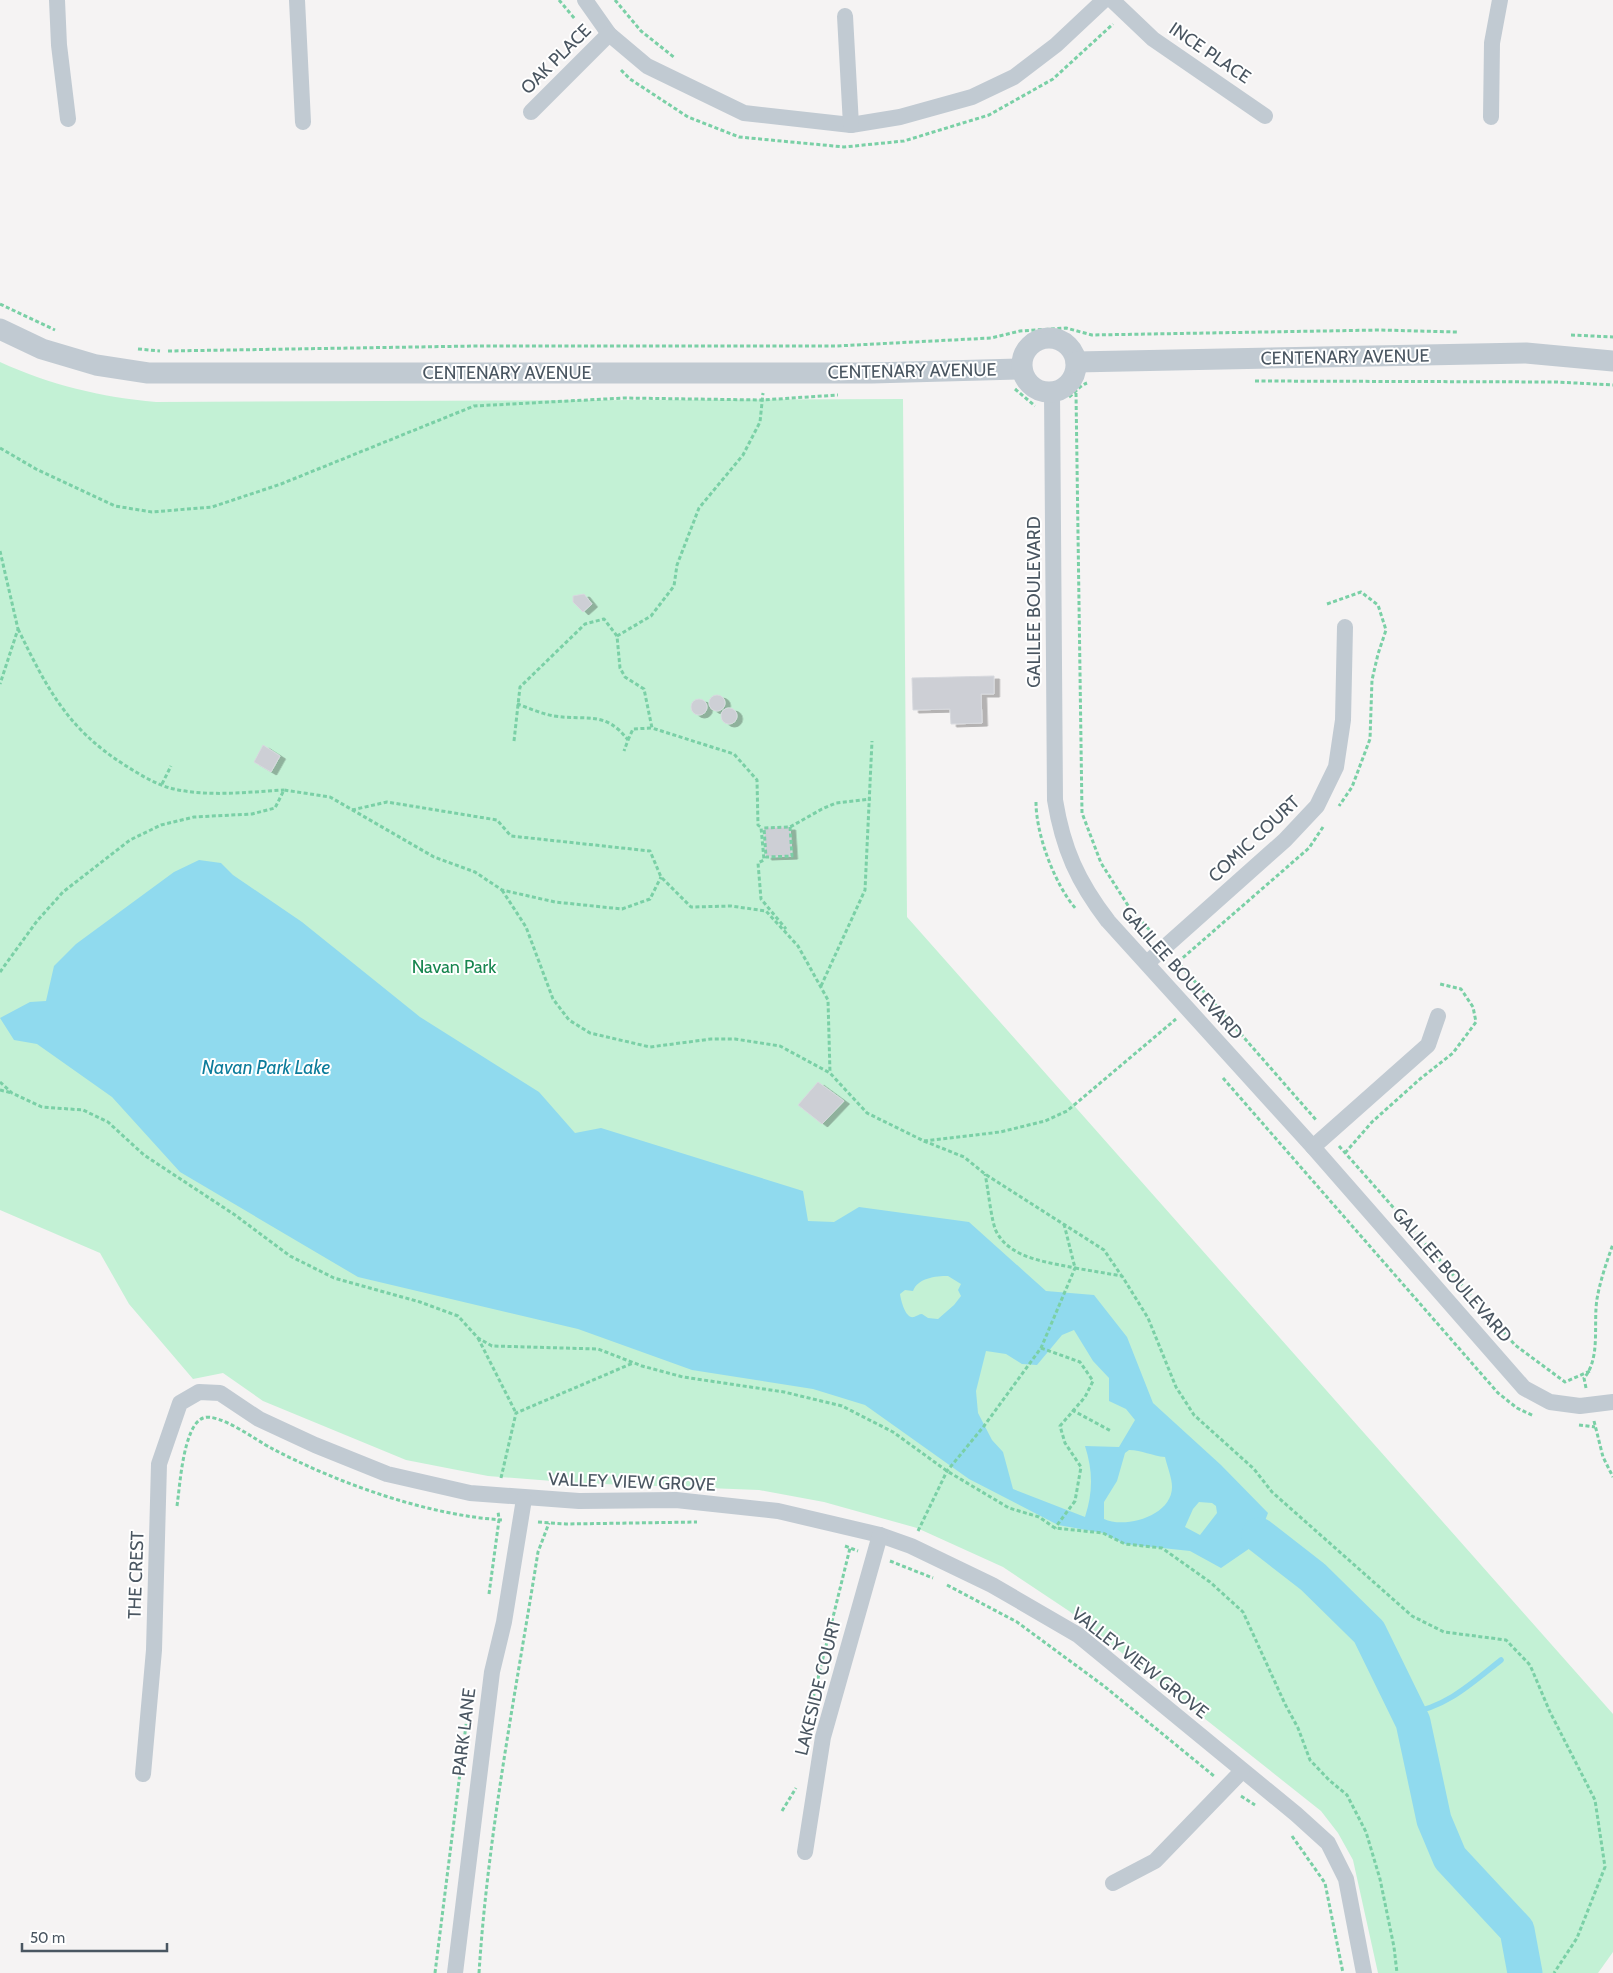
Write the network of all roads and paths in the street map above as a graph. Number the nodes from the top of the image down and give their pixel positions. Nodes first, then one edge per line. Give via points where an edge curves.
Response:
1 (57, 0) edge
2 (297, 0) edge
3 (585, 0) edge
4 (1104, 0) edge
5 (1112, 0) edge
6 (1500, 0) edge
7 (845, 16) dead end
8 (609, 34) junction
9 (531, 112) dead end
10 (1265, 116) dead end
11 (1491, 117) dead end
12 (68, 119) dead end
13 (303, 122) dead end
14 (851, 125) junction
15 (0, 304) edge
16 (0, 329) edge
17 (1459, 332) dead end
18 (64, 333) dead end
19 (1567, 335) dead end
20 (1613, 337) edge
21 (133, 349) dead end
22 (1613, 361) edge
23 (1076, 362) junction
24 (1017, 377) junction
25 (1094, 380) dead end
26 (1247, 381) dead end
27 (1613, 385) edge
28 (1076, 393) junction
29 (847, 394) dead end
30 (1053, 399) junction
31 (762, 400) junction
32 (0, 448) edge
33 (0, 551) edge
34 (1345, 627) dead end
35 (18, 629) junction
36 (617, 636) junction
37 (0, 684) edge
38 (517, 704) junction
39 (652, 728) junction
40 (628, 740) junction
41 (514, 741) dead end
42 (872, 742) dead end
43 (624, 751) dead end
44 (171, 766) dead end
45 (162, 784) junction
46 (284, 790) junction
47 (871, 799) junction
48 (1036, 800) dead end
49 (352, 810) junction
50 (790, 827) junction
51 (763, 836) junction
52 (764, 850) junction
53 (661, 877) junction
54 (502, 890) junction
55 (1080, 914) dead end
56 (798, 946) junction
57 (1165, 947) junction
58 (1147, 963) junction
59 (0, 972) edge
60 (820, 986) junction
61 (1187, 1010) junction
62 (1168, 1014) dead end
63 (1438, 1016) dead end
64 (1174, 1021) junction
65 (1180, 1028) dead end
66 (1219, 1072) dead end
67 (830, 1073) junction
68 (0, 1082) edge
69 (0, 1090) edge
70 (12, 1093) junction
71 (1328, 1134) junction
72 (924, 1141) junction
73 (1313, 1147) junction
74 (985, 1174) junction
75 (1064, 1224) junction
76 (1613, 1244) edge
77 (1075, 1268) junction
78 (1122, 1276) junction
79 (478, 1338) junction
80 (1041, 1348) junction
81 (634, 1363) junction
82 (1590, 1371) junction
83 (199, 1392) joint
84 (1613, 1402) edge
85 (1589, 1405) junction
86 (1072, 1410) junction
87 (516, 1414) junction
88 (1539, 1418) dead end
89 (1576, 1425) dead end
90 (1596, 1428) junction
91 (1111, 1431) dead end
92 (947, 1471) junction
93 (1613, 1477) edge
94 (497, 1496) junction
95 (524, 1498) junction
96 (177, 1508) dead end
97 (499, 1520) junction
98 (520, 1521) junction
99 (701, 1522) dead end
100 (549, 1523) junction
101 (1055, 1528) junction
102 (880, 1535) junction
103 (842, 1545) dead end
104 (912, 1546) junction
105 (850, 1548) junction
106 (874, 1556) junction
107 (904, 1566) junction
108 (806, 1732) dead end
109 (1242, 1771) junction
110 (143, 1774) dead end
111 (798, 1785) dead end
112 (1228, 1786) junction
113 (1257, 1807) dead end
114 (782, 1811) dead end
115 (1291, 1836) dead end
116 (805, 1852) dead end
117 (1113, 1883) dead end
118 (456, 1973) edge
119 (479, 1973) edge
120 (1343, 1973) edge
121 (1364, 1973) edge
122 (1397, 1973) edge
123 (1554, 1973) edge

1 - 12 street
2 - 13 street
3 - 8 street
4 - 14 street via 1056,45 1014,77 972,97 900,117
5 - 10 street, INCE PLACE via 1153,39
6 - 11 street via 1492,43
7 - 14 street
8 - 9 street, OAK PLACE
8 - 14 street via 647,66 744,113
15 - 18 path
16 - 24 street, CENTENARY AVENUE via 42,348 96,365 148,373 872,373
17 - 21 path via 1380,330 1092,335 1066,328 1020,331 991,338 836,346
19 - 20 path
22 - 23 street, CENTENARY AVENUE via 1526,353
23 - 24 street via 1070,346 1055,338 1038,340 1025,352
23 - 30 street via 1073,378
24 - 30 street via 1025,377
24 - 30 path via 1037,407
25 - 28 path via 1080,385
26 - 27 path
28 - 30 path
28 - 57 path via 1082,813 1101,863 1129,907
29 - 31 path
30 - 58 street, GALILEE BOULEVARD via 1055,800 1060,831 1086,892 1108,922
31 - 32 path via 624,398 474,406 281,484 212,507 152,512 115,506 36,469
31 - 36 path via 760,422 743,455 696,516 677,565 674,586 651,616
33 - 35 path
34 - 57 street, COMIC COURT via 1343,720 1336,767 1317,806 1285,840
35 - 37 path
35 - 45 path via 44,681 66,714 96,746
36 - 38 path via 604,619 585,624 520,687
36 - 39 path via 620,668 625,677 644,689
38 - 40 path via 554,716 593,718 617,726
38 - 41 path
39 - 40 path via 633,729
39 - 51 path via 734,754 757,780 758,825 762,827
40 - 43 path
42 - 47 path
44 - 45 path
45 - 46 path via 174,789 207,793
46 - 49 path via 330,797
46 - 59 path via 275,808 252,814 194,817 162,825 130,840 63,892
47 - 50 path via 836,803
47 - 60 path via 865,890
48 - 55 path via 1046,852 1067,899
49 - 53 path via 387,802 497,820 512,836 650,850
49 - 54 path via 434,857 474,872
50 - 51 path via 764,828
50 - 52 path via 792,856 766,857
51 - 52 path
52 - 56 path via 764,860 758,862 761,899
53 - 54 path via 650,899 622,909 555,902
53 - 56 path via 691,907 731,906 766,911
54 - 67 path via 526,927 553,999 569,1020 590,1033 650,1047 711,1039 758,1042 780,1046
56 - 60 path
57 - 58 street, COMIC COURT
57 - 71 path
58 - 61 street, GALILEE BOULEVARD
60 - 67 path via 828,1000
61 - 64 path
61 - 73 street, GALILEE BOULEVARD
62 - 64 path
63 - 71 street via 1428,1045
64 - 65 path
64 - 72 path via 1067,1111 1045,1121 1000,1132
66 - 88 path via 1498,1393 1517,1408
67 - 72 path via 867,1113
68 - 70 path
69 - 70 path
70 - 79 path via 42,1107 83,1110 108,1122 144,1155 235,1214 290,1256 334,1278 458,1316
71 - 73 street
71 - 82 path via 1515,1345 1565,1382
72 - 74 path via 964,1157
73 - 85 street, GALILEE BOULEVARD via 1524,1388 1550,1402
74 - 75 path
74 - 77 path via 996,1231 1013,1250 1037,1260
75 - 77 path
75 - 78 path via 1104,1250
76 - 82 path via 1597,1299
77 - 78 path
77 - 80 path
78 - 123 path via 1148,1318 1176,1387 1194,1415 1254,1469 1272,1492 1412,1616 1444,1632 1506,1640 1530,1665 1595,1800 1605,1868 1578,1938
79 - 81 path via 492,1346 598,1349
79 - 87 path
80 - 86 path via 1080,1362 1093,1381 1085,1397
80 - 92 path
81 - 87 path
81 - 92 path via 682,1377 784,1392 842,1406 893,1432
82 - 85 path via 1584,1378
83 - 94 street, VALLEY VIEW GROVE via 220,1393 258,1419 387,1474
83 - 110 street, THE CREST via 180,1403 159,1464 154,1650
84 - 85 street, GALILEE BOULEVARD
85 - 90 path
86 - 91 path
86 - 101 path via 1060,1426 1065,1443 1081,1467 1075,1501
87 - 94 path
89 - 90 path
90 - 93 path
92 - 101 path via 1009,1508 1040,1516
92 - 104 path
94 - 95 street, VALLEY VIEW GROVE
94 - 97 path
95 - 98 street, PARK LANE
95 - 102 street, VALLEY VIEW GROVE via 580,1502 685,1501 778,1511
96 - 97 path via 184,1459 193,1426 204,1418 216,1417 272,1449 361,1487 404,1501
97 - 98 path
98 - 100 path
98 - 118 street, PARK LANE via 504,1622 492,1672
99 - 100 path
100 - 119 path via 538,1552 504,1765
101 - 122 path via 1103,1533 1125,1544 1162,1548 1210,1582 1243,1612 1310,1760 1347,1795 1366,1832 1380,1880
102 - 104 street, VALLEY VIEW GROVE
102 - 106 street, LAKESIDE COURT
103 - 105 path
104 - 107 path
104 - 109 street, VALLEY VIEW GROVE via 992,1585 1078,1635
105 - 106 path
105 - 108 path
106 - 107 path
106 - 116 street, LAKESIDE COURT via 823,1737
107 - 112 path via 938,1580 1017,1622 1104,1686
109 - 112 street
109 - 121 street, VALLEY VIEW GROVE via 1328,1843 1346,1879
111 - 114 path
112 - 113 path
112 - 117 street via 1155,1861
115 - 120 path via 1325,1883

